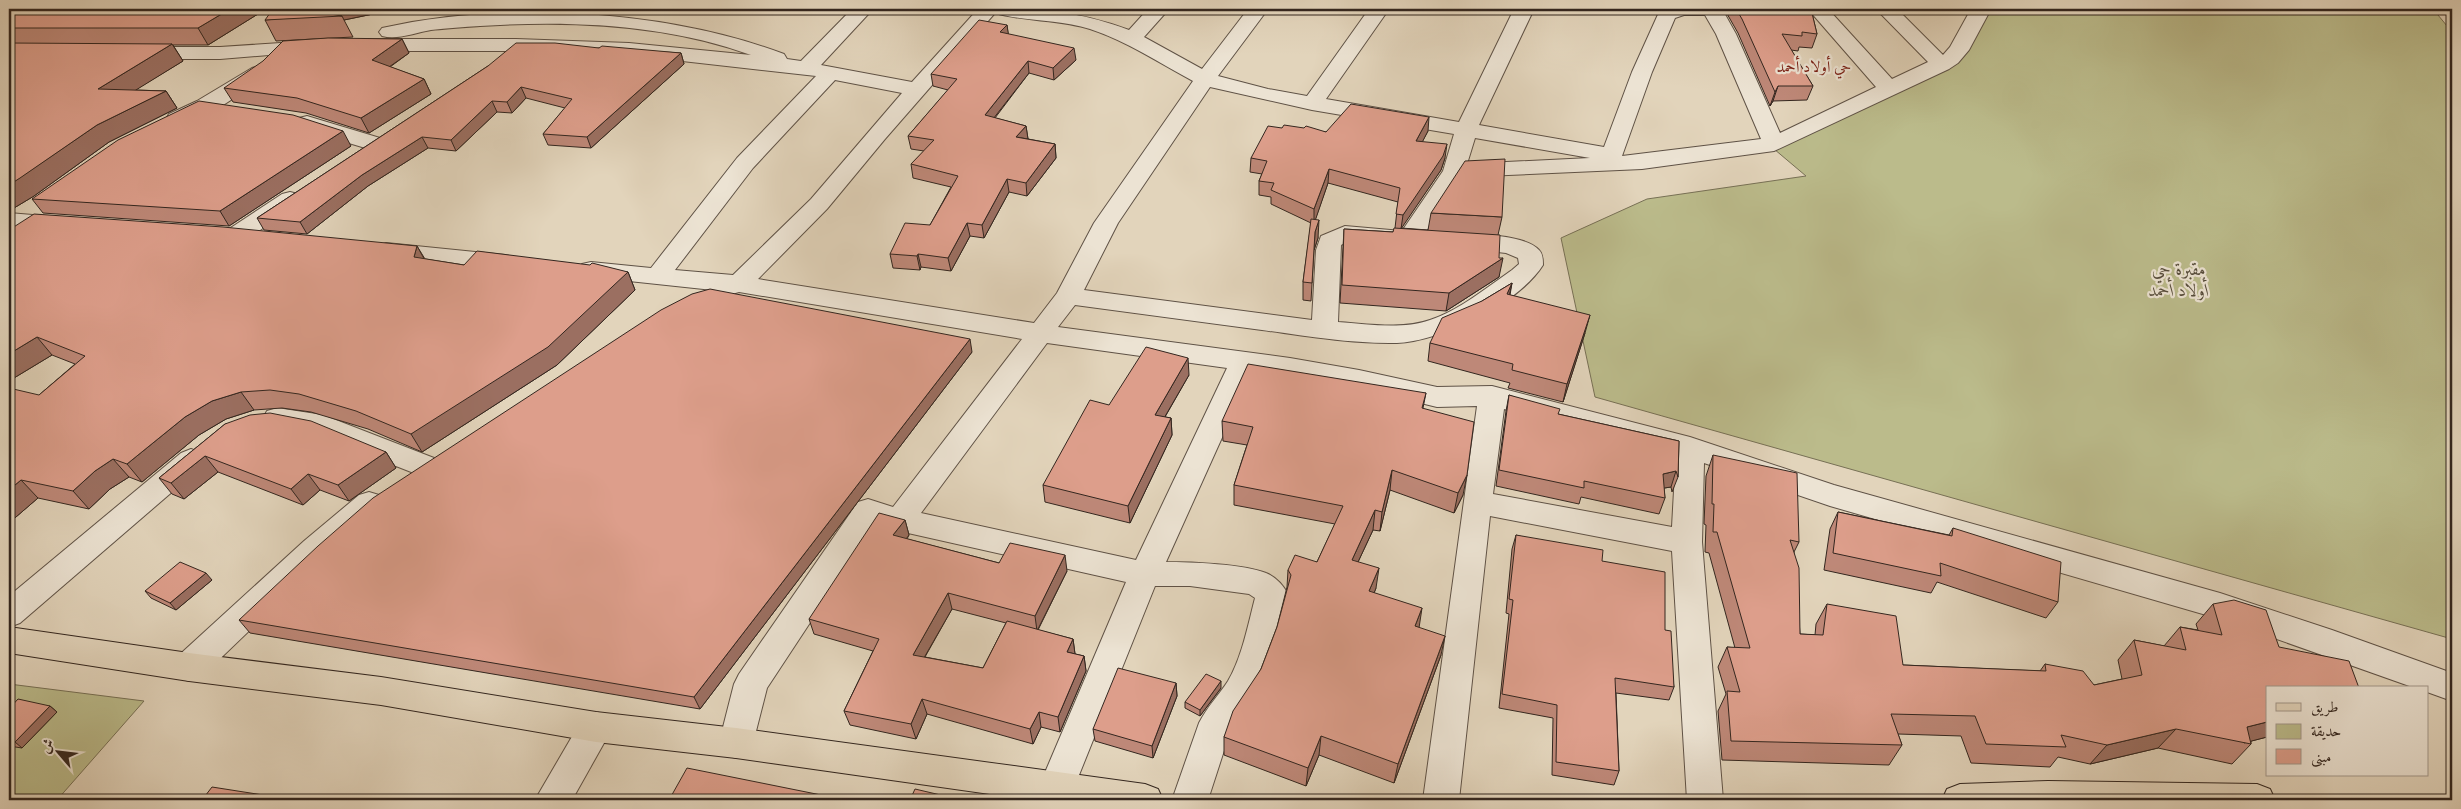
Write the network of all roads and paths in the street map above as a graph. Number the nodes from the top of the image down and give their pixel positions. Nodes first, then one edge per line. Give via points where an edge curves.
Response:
1 (863, 9) edge
2 (988, 9) edge
3 (1002, 9) edge
4 (1159, 9) edge
5 (1258, 9) edge
6 (1379, 9) edge
7 (1524, 9) edge
8 (1712, 9) edge
9 (1818, 9) edge
10 (1886, 9) edge
11 (1981, 9) edge
12 (549, 14) edge
13 (457, 16) edge
14 (1132, 38) junction
15 (339, 44) junction
16 (516, 45) junction
17 (284, 49) junction
18 (118, 52) edge
19 (1942, 64) junction
20 (491, 67) edge
21 (801, 67) junction
22 (831, 72) junction
23 (1205, 79) junction
24 (1888, 88) junction
25 (917, 89) junction
26 (1312, 104) junction
27 (205, 106) junction
28 (234, 111) edge
29 (289, 120) edge
30 (157, 128) edge
31 (1466, 129) junction
32 (1774, 144) junction
33 (1612, 155) junction
34 (348, 160) edge
35 (1642, 162) junction
36 (1454, 171) junction
37 (308, 187) edge
38 (41, 213) junction
39 (12, 220) edge
40 (82, 225) edge
41 (1409, 239) junction
42 (274, 240) edge
43 (9, 244) edge
44 (361, 249) edge
45 (524, 264) edge
46 (572, 268) edge
47 (658, 275) junction
48 (739, 284) junction
49 (1068, 296) junction
50 (680, 303) edge
51 (1325, 330) junction
52 (1040, 333) junction
53 (1243, 362) junction
54 (1492, 396) junction
55 (248, 423) edge
56 (210, 444) edge
57 (1690, 447) junction
58 (448, 451) edge
59 (404, 479) junction
60 (1477, 502) junction
61 (899, 520) junction
62 (1687, 542) junction
63 (1145, 574) junction
64 (9, 614) edge
65 (9, 640) edge
66 (188, 667) junction
67 (2446, 688) edge
68 (596, 728) junction
69 (736, 743) junction
70 (1056, 789) junction
71 (553, 800) edge
72 (1145, 800) edge
73 (1190, 800) edge
74 (1442, 800) edge
75 (1705, 800) edge
76 (1960, 800) edge
77 (2257, 800) edge

1 - 21 street
2 - 25 street
3 - 14 street via 1079,21
4 - 14 street
5 - 23 street
6 - 26 street
7 - 31 street
8 - 32 street
8 - 33 street via 1682,9 1667,14
9 - 24 street
10 - 19 street
11 - 19 street via 1959,50
12 - 13 street
12 - 21 street via 692,32 748,45
13 - 15 street
14 - 23 street
15 - 16 street
15 - 17 street
16 - 20 street
16 - 21 street via 628,50
17 - 18 street via 220,53
17 - 27 street via 263,70
19 - 24 street
21 - 22 street
22 - 25 street
22 - 47 street via 745,163
23 - 26 street
23 - 49 street via 1106,223
24 - 32 street
25 - 48 street via 819,204
26 - 31 street
27 - 28 street
27 - 30 street
29 - 34 street via 380,138
31 - 33 street
31 - 36 street
32 - 35 street
33 - 35 street
35 - 36 street
36 - 41 street
37 - 42 street via 226,236
38 - 39 street
38 - 40 street
38 - 43 street
41 - 51 street via 1345,233 1330,241
41 - 51 street via 1505,245 1530,254 1530,265 1521,276 1471,311 1435,328 1398,334
44 - 45 street
46 - 47 street
47 - 48 street
48 - 50 street
48 - 52 street
49 - 51 street
49 - 52 street
52 - 53 street
52 - 61 street
53 - 54 street via 1290,367 1437,397
53 - 63 street
54 - 57 street
54 - 60 street
55 - 59 street via 280,418 313,422
56 - 64 street
57 - 62 street
57 - 67 street via 1830,496 2220,606
58 - 59 street
59 - 66 street via 332,534
60 - 62 street
60 - 74 street
61 - 63 street
61 - 69 street via 868,510 751,684
62 - 75 street
63 - 70 street
63 - 73 street via 1190,574 1257,582 1272,594 1258,646 1242,687 1216,723
65 - 66 main road
66 - 68 main road via 381,691
68 - 69 main road
68 - 71 street
69 - 70 main road
70 - 72 main road
76 - 77 main road via 2048,797

